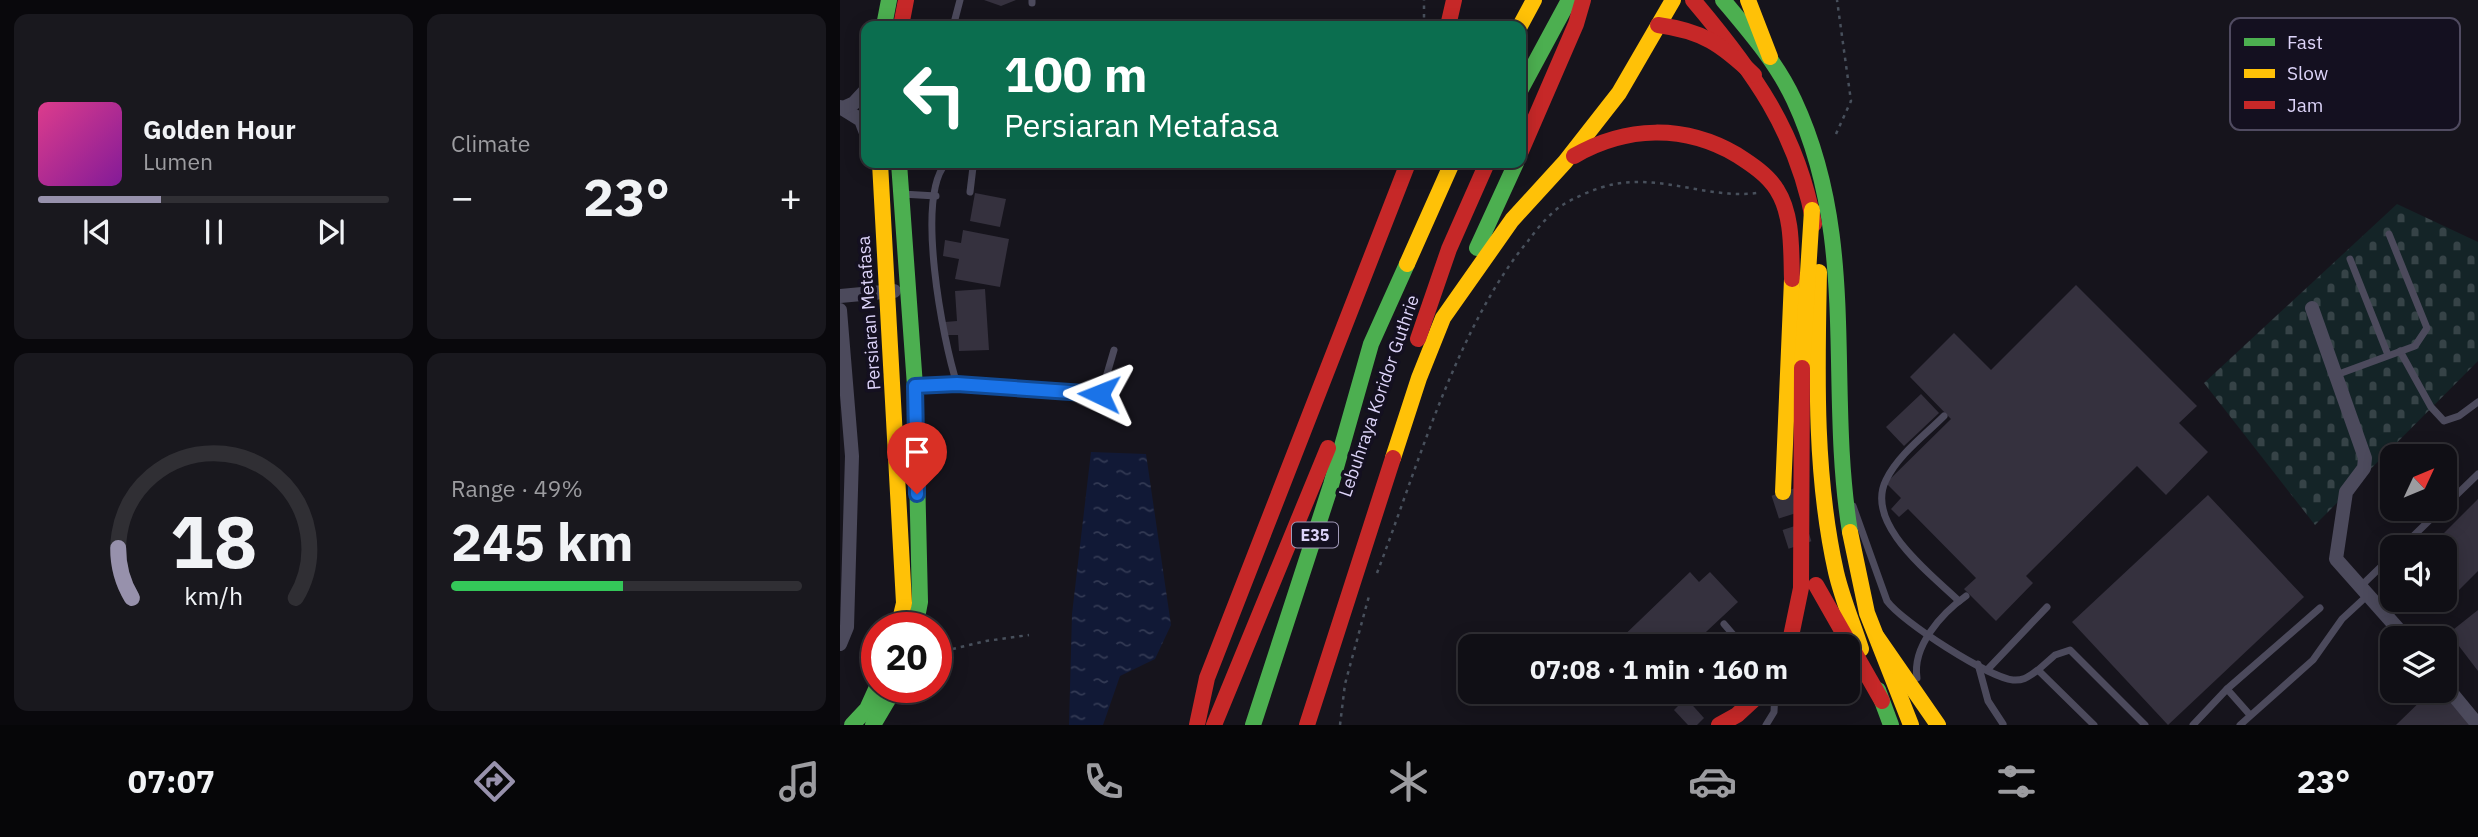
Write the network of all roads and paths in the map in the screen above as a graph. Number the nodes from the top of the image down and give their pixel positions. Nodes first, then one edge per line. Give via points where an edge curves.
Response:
1 (890, 0) edge
2 (906, 0) edge
3 (960, 0) edge
4 (1424, 0) edge
5 (1454, 0) edge
6 (1534, 0) edge
7 (1569, 0) edge
8 (1583, 0) edge
9 (1673, 0) edge
10 (1693, 0) edge
11 (1723, 0) edge
12 (1748, 0) edge
13 (1837, 0) edge
14 (885, 21) edge
15 (902, 21) edge
16 (955, 21) edge
17 (1424, 21) edge
18 (1449, 21) edge
19 (1523, 21) edge
20 (1658, 25) junction
21 (1770, 57) junction
22 (1754, 75) junction
23 (1526, 80) edge
24 (861, 95) edge
25 (841, 107) edge
26 (861, 120) edge
27 (1836, 134) dead end
28 (1526, 139) edge
29 (1564, 162) junction
30 (874, 168) edge
31 (880, 168) edge
32 (900, 168) edge
33 (943, 168) edge
34 (972, 168) edge
35 (1406, 168) edge
36 (1450, 168) edge
37 (1485, 168) edge
38 (1514, 168) edge
39 (970, 192) dead end
40 (1760, 193) dead end
41 (901, 194) junction
42 (936, 196) junction
43 (881, 200) junction
44 (1812, 210) junction
45 (2389, 234) dead end
46 (2350, 259) dead end
47 (908, 289) junction
48 (889, 291) junction
49 (840, 296) edge
50 (2312, 308) dead end
51 (840, 310) edge
52 (1443, 318) junction
53 (1371, 344) junction
54 (1114, 350) dead end
55 (2400, 351) junction
56 (2388, 355) junction
57 (2336, 375) junction
58 (957, 384) junction
59 (915, 386) junction
60 (2478, 402) edge
61 (1944, 416) dead end
62 (2478, 474) edge
63 (1845, 489) junction
64 (1783, 492) tunnel mouth
65 (2457, 494) edge
66 (2428, 522) edge
67 (2415, 535) edge
68 (2380, 572) edge
69 (1373, 583) dead end
70 (1816, 585) dead end
71 (2366, 590) junction
72 (1369, 595) dead end
73 (1966, 596) dead end
74 (1959, 601) junction
75 (2047, 607) dead end
76 (2320, 608) dead end
77 (902, 612) edge
78 (918, 612) edge
79 (1724, 624) dead end
80 (2396, 626) edge
81 (1733, 634) edge
82 (1792, 634) edge
83 (1029, 635) dead end
84 (1927, 636) junction
85 (1877, 637) junction
86 (840, 644) edge
87 (952, 649) edge
88 (1978, 664) junction
89 (1988, 669) junction
90 (2038, 670) junction
91 (2227, 690) junction
92 (2457, 698) edge
93 (1882, 701) junction
94 (870, 703) edge
95 (886, 703) edge
96 (1749, 704) edge
97 (1774, 704) edge
98 (1925, 710) junction
99 (2250, 715) junction
100 (2477, 721) edge
101 (2003, 723) edge
102 (852, 725) edge
103 (873, 725) edge
104 (1197, 725) edge
105 (1214, 725) edge
106 (1253, 725) edge
107 (1290, 725) edge
108 (1307, 725) edge
109 (1340, 725) edge
110 (1719, 725) edge
111 (1766, 725) edge
112 (1891, 725) edge
113 (1911, 725) edge
114 (1937, 725) edge
115 (2094, 725) edge
116 (2145, 725) edge
117 (2193, 725) edge
118 (2240, 725) edge

1 - 14 main road
2 - 15 main road
3 - 16 lane
4 - 17 path
5 - 18 main road
6 - 19 main road
7 - 23 main road
8 - 28 main road
9 - 20 main road
10 - 22 main road
11 - 21 main road
12 - 21 main road
13 - 27 path via 1851,102
20 - 22 main road via 1713,37
20 - 29 main road via 1619,93
21 - 63 main road via 1795,101 1828,196 1836,262
22 - 44 main road via 1789,135
24 - 25 street
25 - 26 street
29 - 52 main road via 1511,220
29 - 64 main road via 1614,136 1647,130 1677,132 1737,155 1779,192 1793,259
30 - 43 street
31 - 43 main road, Persiaran Metafasa
32 - 41 main road
33 - 42 lane
34 - 39 lane
35 - 104 main road via 1207,678
36 - 53 main road, Lebuhraya Koridor Guthrie / E35
37 - 107 main road, Lebuhraya Koridor Guthrie / E35 via 1449,249
38 - 52 main road
40 - 69 path via 1730,196 1672,184 1615,184 1560,207 1540,226 1503,270 1456,366
41 - 42 lane
41 - 47 main road
42 - 58 lane via 937,298 944,346
43 - 48 main road, Persiaran Metafasa
44 - 82 main road, bridge via 1801,377 1801,588
44 - 93 main road via 1819,272 1817,370 1824,504 1837,575
45 - 55 lane via 2427,328 2415,345
46 - 56 lane
47 - 48 street
47 - 59 main road
48 - 49 street
48 - 77 main road, Persiaran Metafasa
50 - 57 street
51 - 86 street via 852,456 847,627
52 - 108 main road via 1419,378
53 - 105 main road
53 - 106 main road, Lebuhraya Koridor Guthrie / E35 via 1331,485
54 - 58 lane via 1102,391 1095,396
55 - 56 lane
55 - 60 lane via 2431,407 2444,421
56 - 57 lane
57 - 71 street via 2365,458 2364,468 2346,492 2336,559
58 - 59 lane
59 - 78 main road
61 - 74 lane via 1896,464 1885,482 1882,505 1899,540
62 - 65 lane
63 - 84 lane via 1860,519 1886,601
63 - 85 main road via 1857,575
66 - 67 lane
68 - 71 lane
70 - 93 main road
71 - 80 street
71 - 99 lane via 2312,660
72 - 109 path via 1345,684
73 - 74 lane
74 - 84 lane
75 - 89 lane
76 - 91 lane
79 - 81 lane
83 - 87 path
84 - 88 lane
84 - 98 lane via 1915,670
85 - 98 main road
85 - 113 main road
88 - 89 lane
88 - 101 lane via 1988,701
89 - 90 lane via 2014,680
90 - 115 lane
90 - 116 lane via 2055,655 2070,650
91 - 99 lane
91 - 117 lane
92 - 100 street
93 - 112 main road
94 - 102 main road
95 - 103 main road
96 - 110 main road
97 - 111 lane
98 - 114 main road
99 - 118 lane

